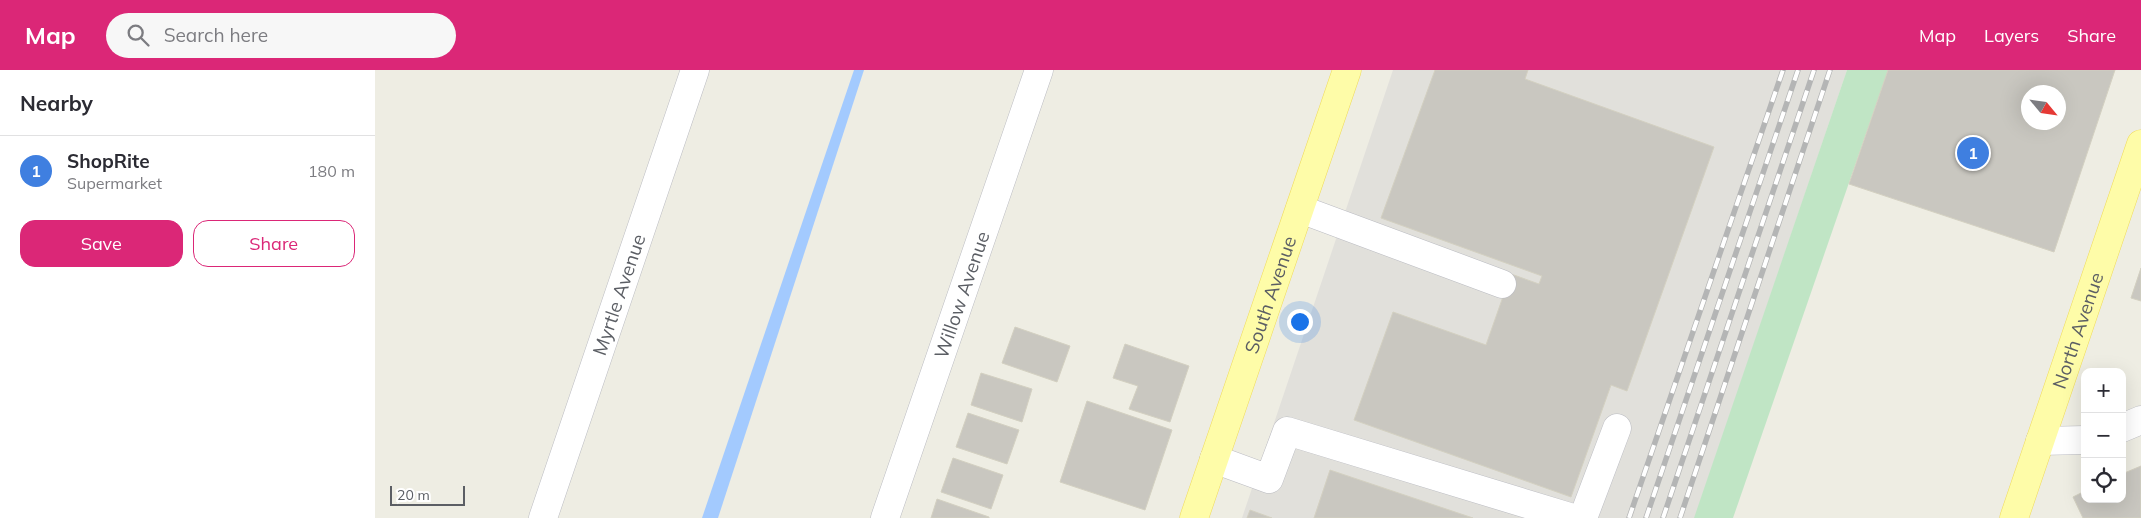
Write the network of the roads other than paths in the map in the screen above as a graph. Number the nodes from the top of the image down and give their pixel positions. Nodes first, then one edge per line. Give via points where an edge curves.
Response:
1 (695, 70) edge
2 (1039, 70) edge
3 (1347, 70) edge
4 (2141, 144) edge
5 (1300, 209) junction
6 (1502, 284) dead end
7 (2141, 420) edge
8 (2126, 426) edge
9 (1617, 428) dead end
10 (2081, 440) edge
11 (2040, 441) junction
12 (1214, 459) junction
13 (543, 518) edge
14 (885, 518) edge
15 (1194, 518) edge
16 (1573, 518) edge
17 (1583, 518) edge
18 (2014, 518) edge

1 - 13 street, Myrtle Avenue
2 - 14 street, Willow Avenue
3 - 5 main road, South Avenue
4 - 11 main road, North Avenue
5 - 6 street
5 - 12 main road, South Avenue
7 - 8 street
9 - 17 street
10 - 11 street
11 - 18 main road, North Avenue
12 - 15 main road, South Avenue
12 - 16 street via 1269,480 1287,430

